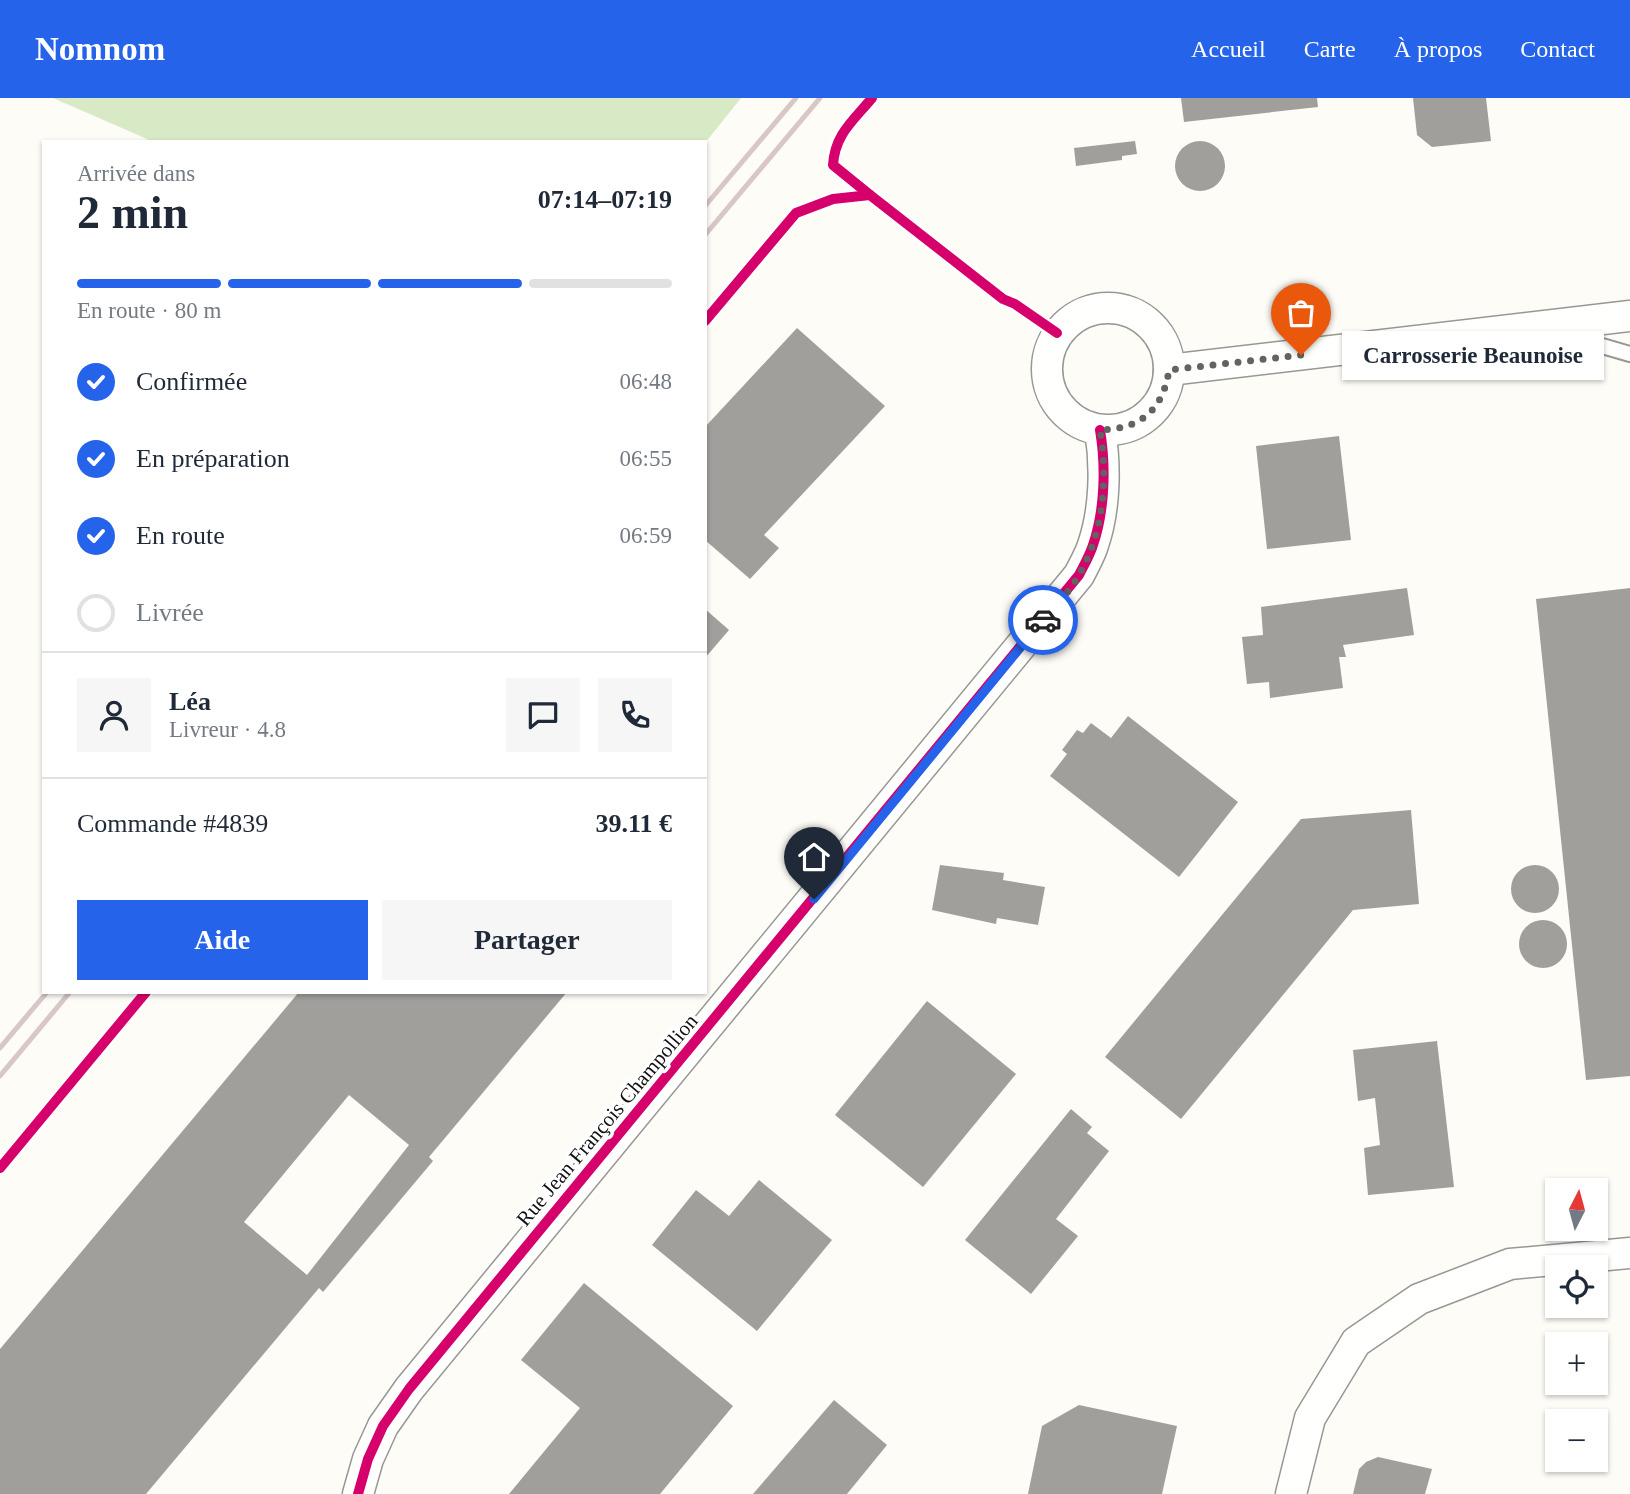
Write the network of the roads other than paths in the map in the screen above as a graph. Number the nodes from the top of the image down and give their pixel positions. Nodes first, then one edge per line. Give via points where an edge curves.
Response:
1 (1630, 316) edge
2 (1535, 327) junction
3 (1630, 355) edge
4 (1169, 370) junction
5 (1100, 430) junction
6 (1630, 1253) edge
7 (358, 1494) edge
8 (1291, 1494) edge

1 - 2 street
2 - 3 lane
2 - 4 street
4 - 5 street via 1167,386 1148,415 1134,425
4 - 5 street via 1160,336 1135,313 1101,307 1069,320 1049,349 1048,385 1067,415
5 - 7 street, Rue Jean François Champollion via 1098,523 1079,575 409,1389 383,1426
6 - 8 street via 1510,1264 1419,1299 1356,1342 1310,1418

